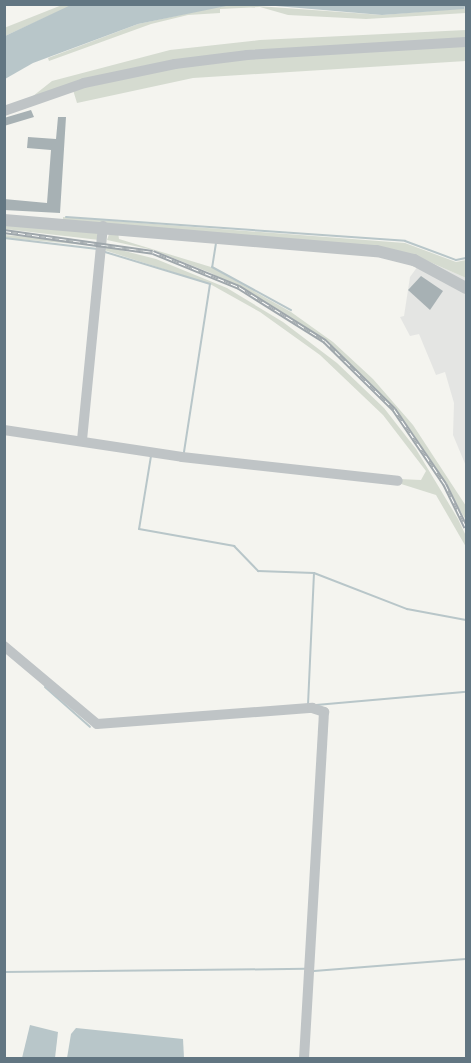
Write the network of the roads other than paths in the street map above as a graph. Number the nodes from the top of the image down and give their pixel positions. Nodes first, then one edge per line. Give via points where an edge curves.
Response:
1 (466, 42) edge
2 (4, 111) edge
3 (4, 220) edge
4 (103, 226) junction
5 (466, 288) edge
6 (4, 430) edge
7 (82, 440) junction
8 (398, 481) dead end
9 (4, 646) edge
10 (304, 1059) edge

1 - 2 street via 184,62 84,83
3 - 4 street
4 - 5 street via 377,251 414,260
4 - 7 street
6 - 7 street
7 - 8 street via 182,457
9 - 10 street via 97,724 312,708 324,712

